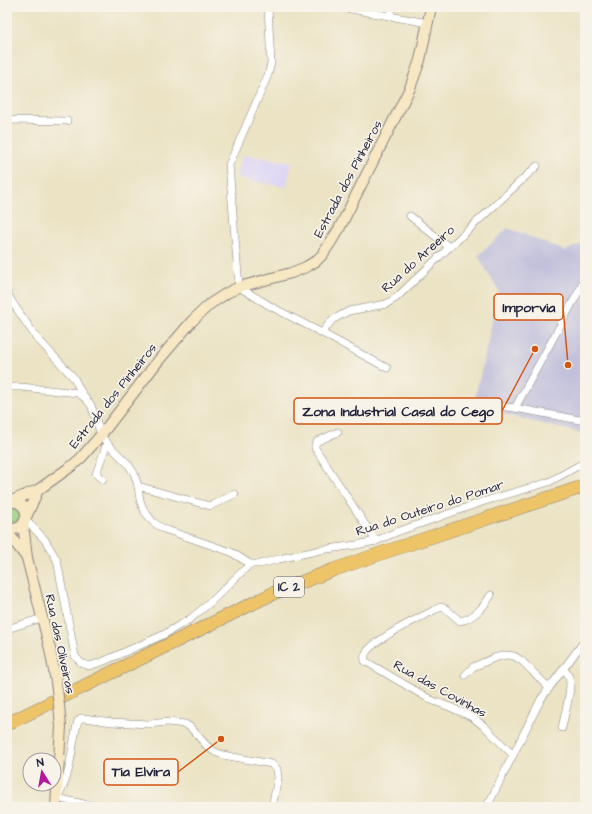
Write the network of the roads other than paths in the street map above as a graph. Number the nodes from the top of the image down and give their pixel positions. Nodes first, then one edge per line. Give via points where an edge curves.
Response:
1 (268, 7) edge
2 (340, 7) edge
3 (392, 7) edge
4 (431, 7) edge
5 (390, 16) junction
6 (428, 23) junction
7 (7, 120) edge
8 (68, 121) dead end
9 (537, 166) dead end
10 (410, 216) dead end
11 (449, 247) junction
12 (585, 280) edge
13 (239, 287) junction
14 (7, 293) edge
15 (322, 333) junction
16 (387, 368) dead end
17 (7, 387) edge
18 (86, 399) junction
19 (475, 403) dead end
20 (515, 408) junction
21 (585, 421) edge
22 (338, 432) dead end
23 (104, 439) junction
24 (585, 462) edge
25 (103, 480) dead end
26 (585, 486) edge
27 (38, 490) junction
28 (138, 490) junction
29 (235, 494) dead end
30 (585, 495) edge
31 (9, 502) edge
32 (25, 520) junction
33 (7, 529) edge
34 (376, 541) junction
35 (27, 558) junction
36 (250, 564) junction
37 (491, 595) dead end
38 (42, 618) junction
39 (7, 629) edge
40 (585, 640) edge
41 (564, 670) junction
42 (465, 675) dead end
43 (549, 688) junction
44 (7, 724) edge
45 (562, 728) dead end
46 (7, 732) edge
47 (513, 755) junction
48 (57, 803) edge
49 (97, 807) edge
50 (272, 807) edge
51 (485, 807) edge

1 - 13 street via 271,63 268,76 229,165
2 - 5 street
3 - 5 street
4 - 6 main road, Estrada dos Pinheiros
5 - 6 street
6 - 13 main road, Estrada dos Pinheiros via 420,60 410,88 339,229 323,254 299,270
7 - 8 street
9 - 11 street, Rua do Areeiro
10 - 11 street
11 - 15 street, Rua do Areeiro via 396,298 386,304 349,311 332,320
12 - 20 street
13 - 15 street
13 - 23 main road, Estrada dos Pinheiros via 219,298 192,321 158,361
14 - 18 street via 36,337 74,378
15 - 16 street
17 - 18 street via 21,386 78,393
18 - 23 street via 91,405
19 - 20 street
20 - 21 street
22 - 34 street via 318,441 315,448
23 - 25 street via 96,474
23 - 27 main road, Estrada dos Pinheiros
23 - 28 street via 134,473
24 - 34 street, Rua do Outeiro do Pomar via 549,482 482,502
26 - 44 highway, IC 2 via 379,554 287,588
27 - 31 main road, Estrada dos Pinheiros
27 - 32 main road, Estrada dos Pinheiros
28 - 29 street via 210,506
28 - 36 street via 145,512 158,526 231,552
30 - 46 highway, IC 2 via 307,588 225,625
31 - 32 main road via 20,503 23,506
32 - 33 main road via 19,528
32 - 35 main road, Rua das Oliveiras
32 - 36 street via 45,540 57,560 74,656 81,664 90,666 162,635 190,619
33 - 35 main road
34 - 36 street, Rua do Outeiro do Pomar
35 - 38 main road, Rua das Oliveiras
37 - 47 street, Rua das Covinhas via 480,610 465,620 460,621 441,607 418,618 369,648 365,661 431,700 472,717
38 - 39 street
38 - 48 main road, Rua das Oliveiras, bridge via 54,665 60,705
40 - 41 street
41 - 43 street
41 - 45 street via 571,683
42 - 43 street via 472,666 506,655 514,656
43 - 47 street
47 - 51 street
48 - 49 street
48 - 50 street via 67,778 78,721 84,718 122,723 185,724 215,752 272,764 277,769 278,778

